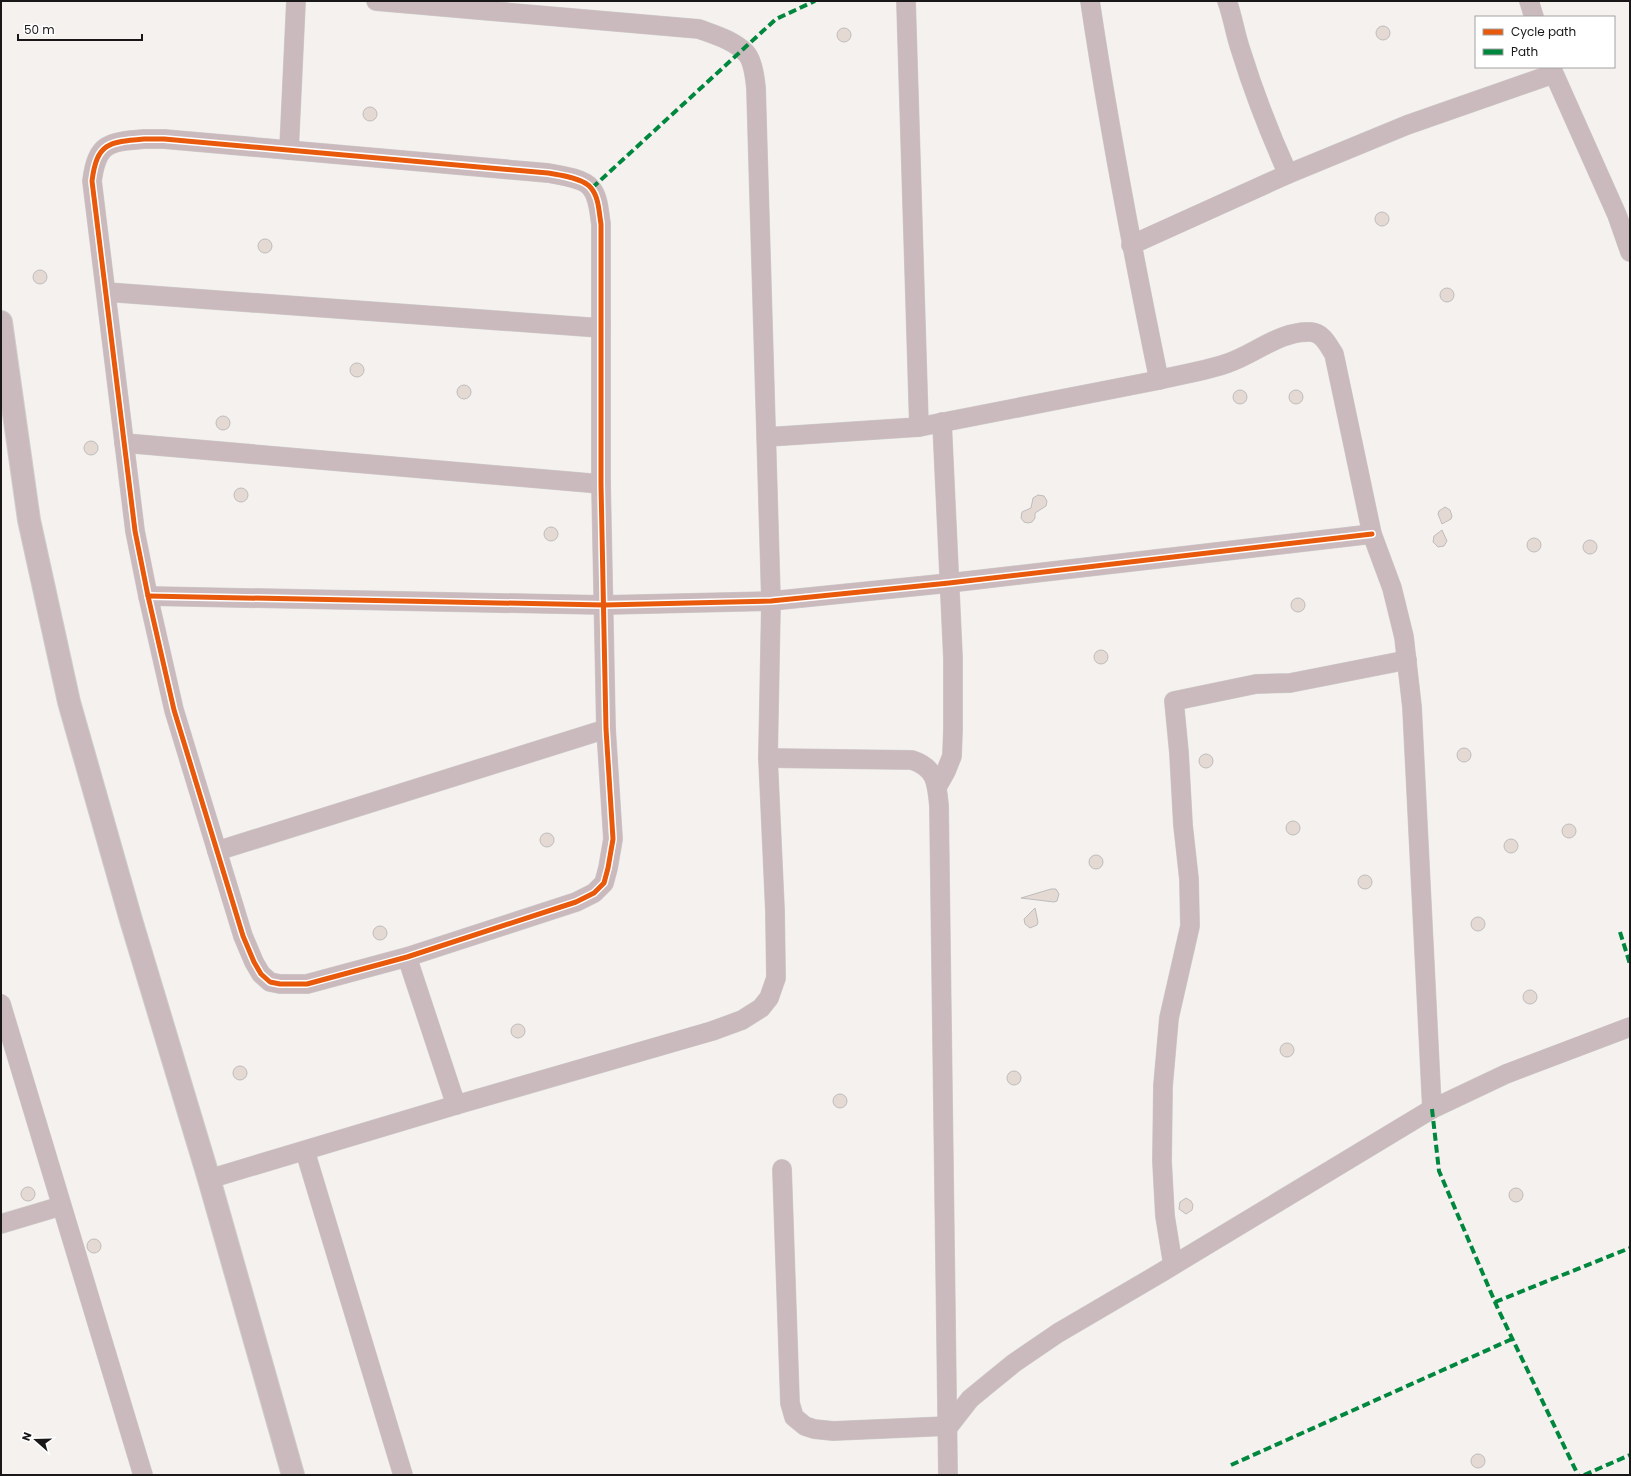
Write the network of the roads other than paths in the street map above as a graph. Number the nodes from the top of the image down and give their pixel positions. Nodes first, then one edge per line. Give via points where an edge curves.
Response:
1 (296, 1) edge
2 (376, 1) edge
3 (906, 1) edge
4 (1090, 1) edge
5 (1227, 1) edge
6 (1529, 1) edge
7 (1534, 16) edge
8 (1552, 70) edge
9 (289, 150) junction
10 (1288, 174) junction
11 (1131, 245) junction
12 (1630, 252) edge
13 (106, 292) junction
14 (1, 322) edge
15 (601, 328) junction
16 (1159, 380) junction
17 (942, 422) junction
18 (919, 427) junction
19 (767, 437) junction
20 (124, 443) junction
21 (601, 484) junction
22 (1372, 534) junction
23 (949, 583) junction
24 (148, 596) junction
25 (771, 601) junction
26 (604, 605) junction
27 (1407, 660) junction
28 (606, 729) junction
29 (768, 758) junction
30 (937, 787) junction
31 (216, 851) junction
32 (407, 957) junction
33 (1, 1004) edge
34 (1630, 1027) edge
35 (9, 1061) edge
36 (456, 1105) junction
37 (1432, 1109) junction
38 (306, 1150) junction
39 (782, 1169) dead end
40 (210, 1179) junction
41 (61, 1206) junction
42 (1, 1224) edge
43 (1173, 1265) junction
44 (948, 1426) junction
45 (143, 1475) edge
46 (293, 1475) edge
47 (403, 1475) edge
48 (948, 1475) edge

1 - 9 street
2 - 19 street via 699,29 722,38 747,53 755,73 756,88
3 - 18 street
4 - 11 street
5 - 10 street via 1240,50 1268,129
6 - 7 street
8 - 10 street
8 - 12 street via 1617,215
9 - 13 street via 164,139 119,142 100,151 94,164 92,181
9 - 15 street via 548,173 586,183 596,197 601,224
10 - 11 street
11 - 16 street
13 - 15 street
13 - 20 street
14 - 40 street via 29,520 69,702 131,920
15 - 21 street
16 - 17 street
16 - 22 street via 1227,364 1296,333 1311,332 1320,335 1334,354
17 - 18 street
17 - 23 street
18 - 19 street
19 - 25 street
20 - 21 street
20 - 24 street via 135,531
21 - 26 street
22 - 23 street
22 - 27 street via 1392,588
23 - 25 street
23 - 30 street via 953,658 952,756
24 - 26 street
24 - 31 street via 174,710
25 - 26 street
25 - 29 street
26 - 28 street
27 - 37 street via 1412,707
27 - 43 street via 1290,683 1256,684 1174,701 1189,879 1190,926 1169,1018 1163,1086 1162,1161 1165,1216
28 - 31 street
28 - 32 street via 613,839 604,883 594,893 576,902
29 - 30 street via 912,760 929,769
29 - 36 street via 776,978 769,998 761,1008 742,1020 712,1031
30 - 44 street
31 - 32 street via 247,946 261,974 270,982 307,984
32 - 36 street
33 - 35 street
34 - 37 street via 1506,1074
35 - 41 street
36 - 38 street
37 - 43 street
38 - 40 street
38 - 47 street
39 - 44 street via 790,1404 794,1417 809,1428 833,1431
40 - 46 street
41 - 42 street
41 - 45 street
43 - 44 street via 1058,1333 1014,1363 970,1399
44 - 48 street

